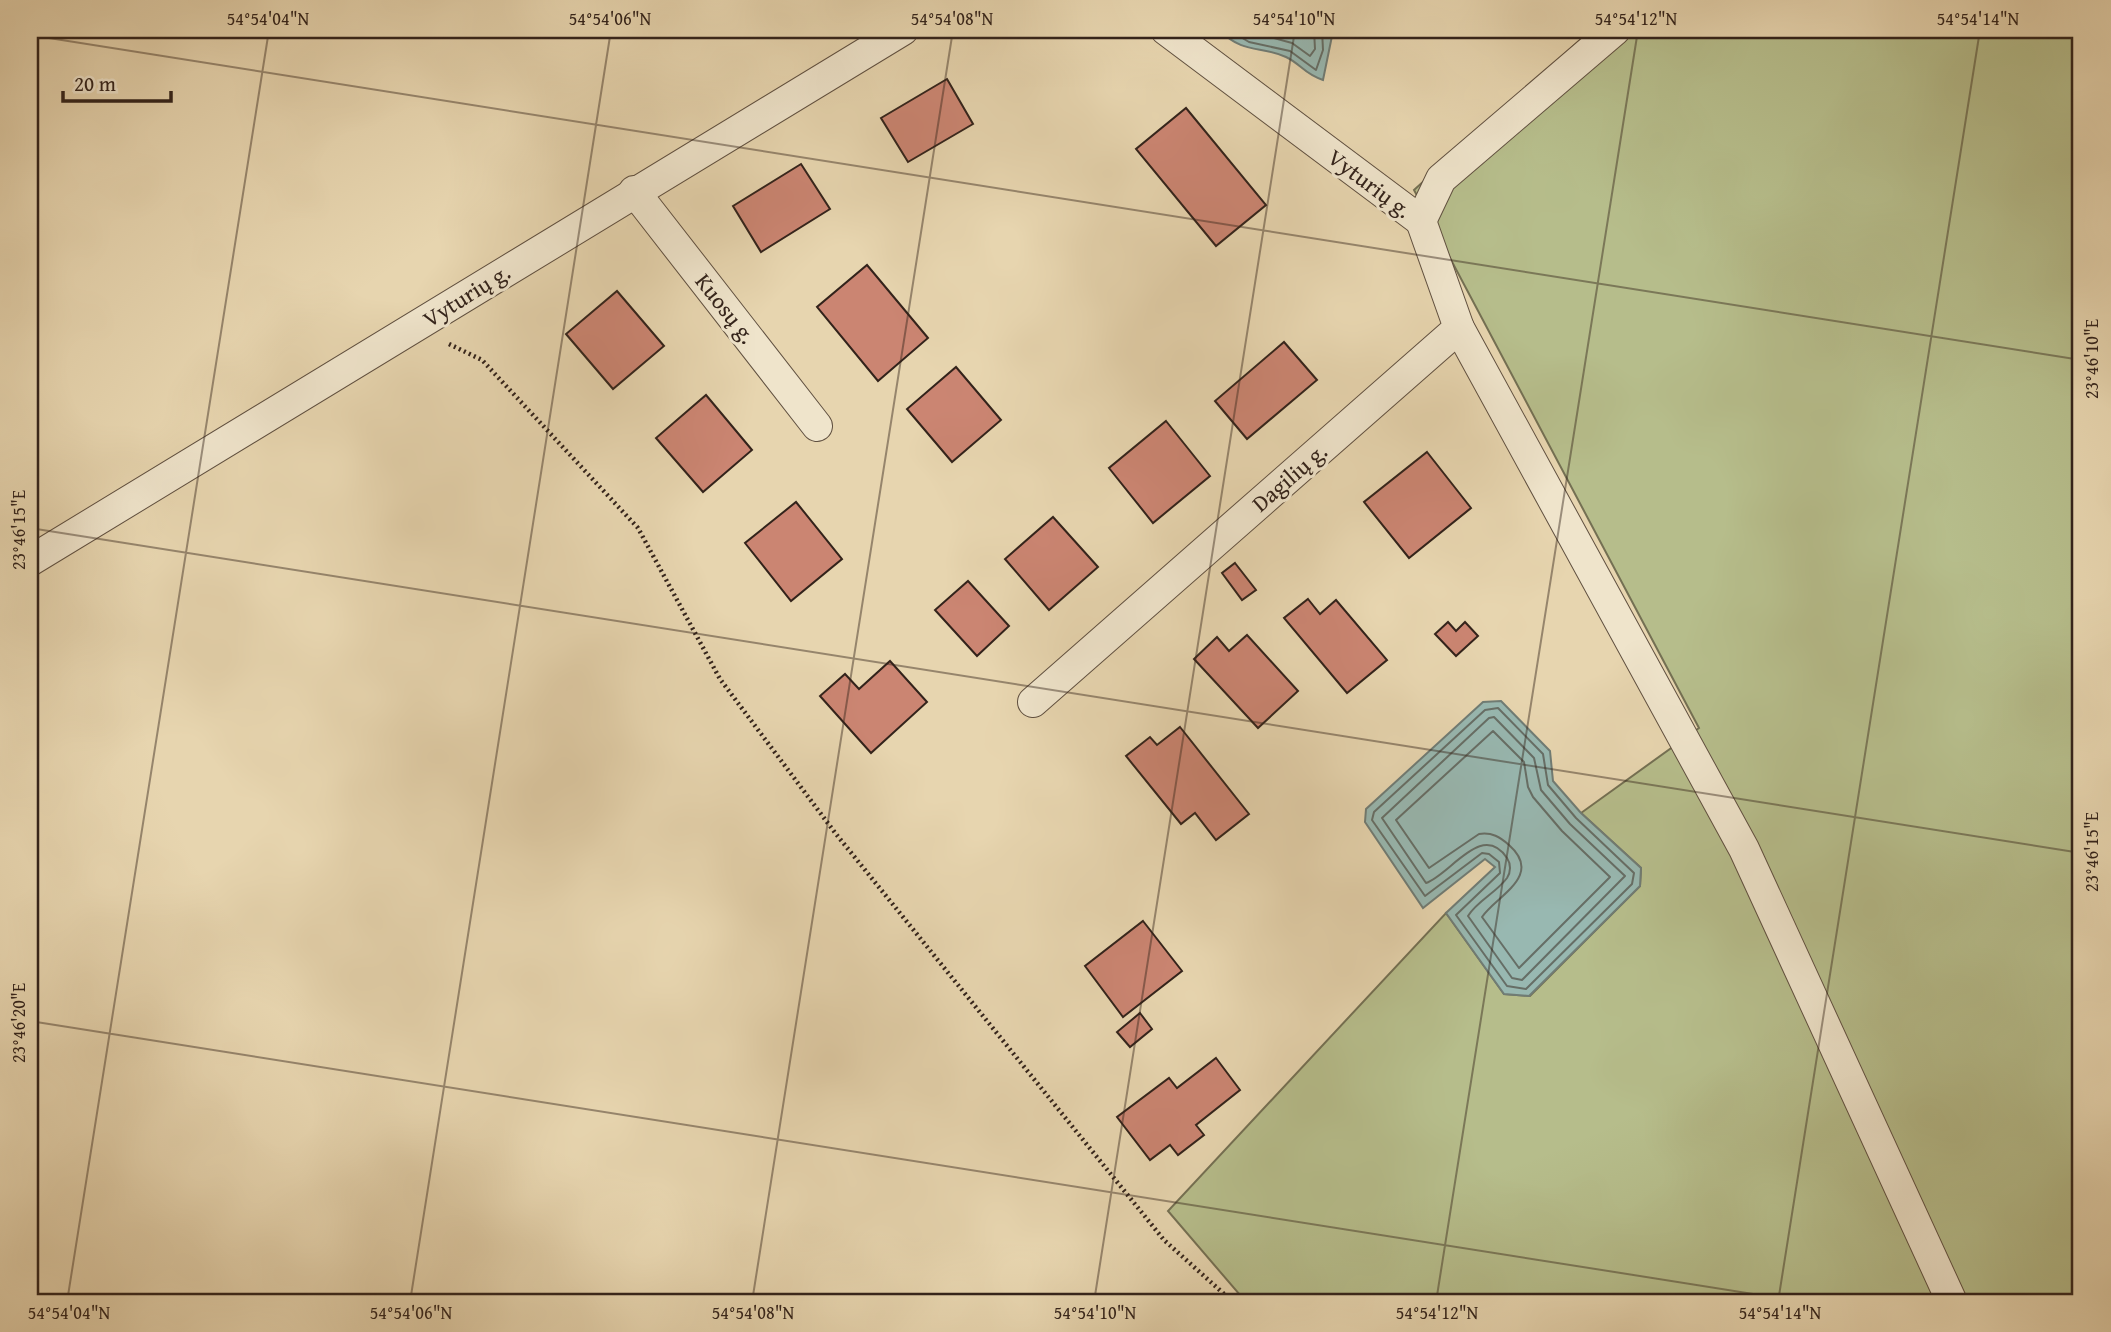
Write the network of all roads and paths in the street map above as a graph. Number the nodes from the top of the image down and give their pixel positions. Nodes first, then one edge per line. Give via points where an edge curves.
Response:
1 (903, 30) edge
2 (1166, 30) edge
3 (1615, 30) edge
4 (635, 191) junction
5 (1420, 221) junction
6 (413, 328) junction
7 (1459, 328) junction
8 (817, 426) dead end
9 (30, 561) edge
10 (1033, 702) dead end
11 (1234, 1302) edge
12 (1952, 1302) edge

1 - 4 street, Vyturių g.
2 - 5 street, Vyturių g.
3 - 5 street, Vyturių g. via 1441,179
4 - 6 street, Vyturių g.
4 - 8 street, Kuosų g.
5 - 7 street
6 - 9 street, Vyturių g.
6 - 11 path via 482,359 638,528 720,679 836,834 1164,1240
7 - 10 street, Dagilių g.
7 - 12 street via 1744,849

